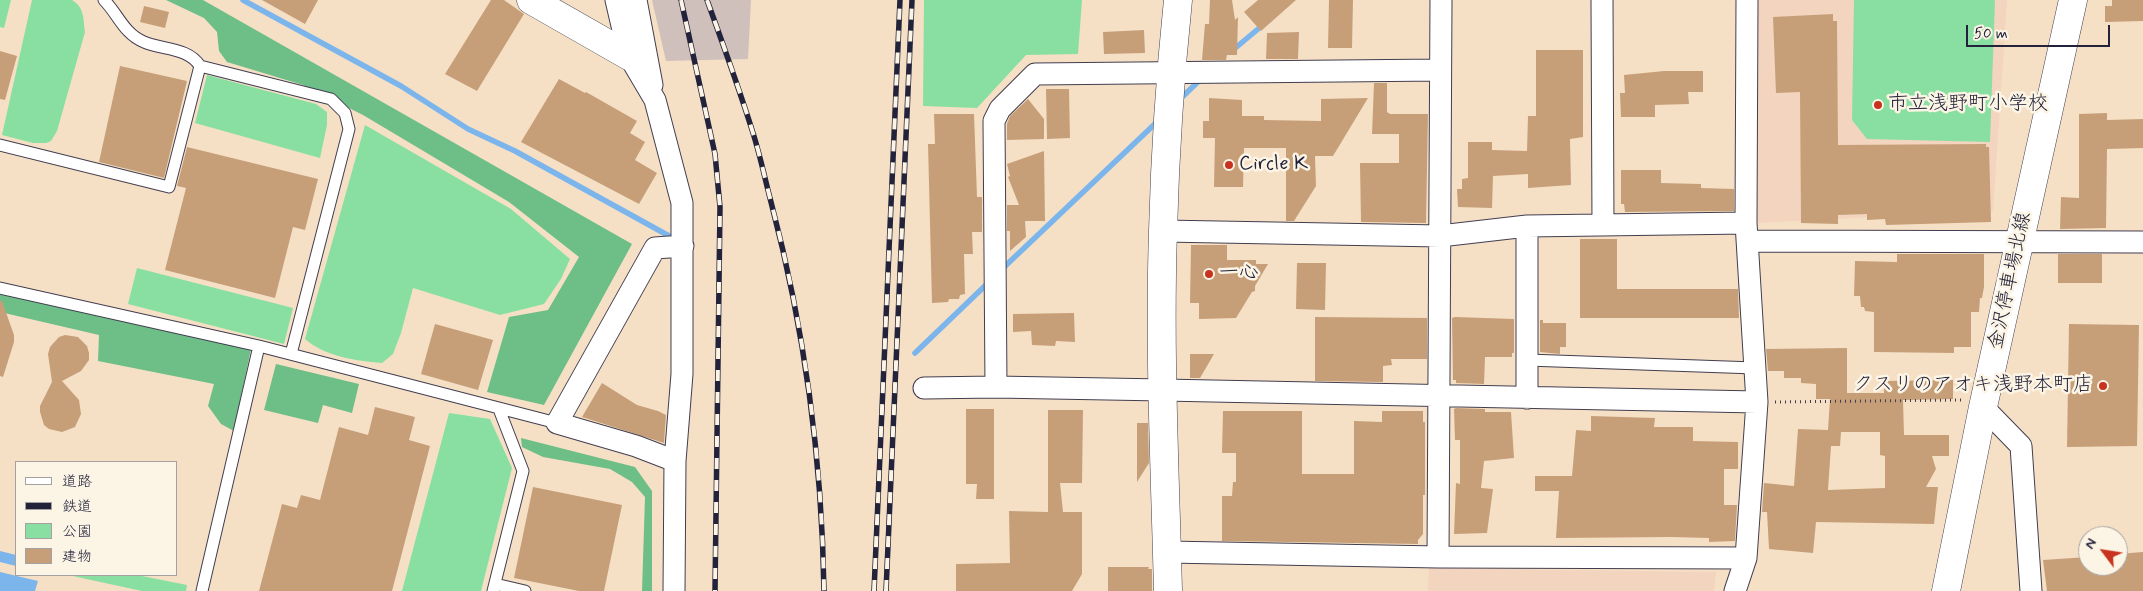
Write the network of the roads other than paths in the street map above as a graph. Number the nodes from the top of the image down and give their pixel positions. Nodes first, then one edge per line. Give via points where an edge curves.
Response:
1 (104, 0) edge
2 (531, 0) edge
3 (616, 0) edge
4 (636, 0) edge
5 (1178, 0) edge
6 (1441, 0) edge
7 (1602, 0) edge
8 (1747, 0) edge
9 (2073, 0) edge
10 (629, 56) junction
11 (200, 66) junction
12 (1440, 70) junction
13 (1171, 72) junction
14 (655, 100) junction
15 (0, 145) edge
16 (1603, 225) junction
17 (1527, 226) junction
18 (1163, 231) junction
19 (1747, 232) junction
20 (1440, 236) junction
21 (2020, 242) junction
22 (2143, 242) edge
23 (682, 246) junction
24 (0, 288) edge
25 (259, 346) junction
26 (291, 354) junction
27 (1527, 360) junction
28 (1755, 368) junction
29 (996, 387) junction
30 (924, 388) dead end
31 (1163, 390) junction
32 (1439, 396) junction
33 (1527, 398) junction
34 (1757, 402) junction
35 (1984, 407) junction
36 (499, 409) junction
37 (557, 424) junction
38 (675, 461) junction
39 (1167, 552) junction
40 (1438, 557) junction
41 (1746, 558) junction
42 (494, 588) edge
43 (202, 591) edge
44 (525, 591) edge
45 (674, 591) edge
46 (1168, 591) edge
47 (1735, 591) edge
48 (1946, 591) edge
49 (2031, 591) edge

1 - 11 lane via 131,35 144,42 188,54
2 - 10 street
3 - 10 street
4 - 14 street
5 - 13 street
6 - 12 street
7 - 16 street
8 - 19 street
9 - 21 street, 金沢停車場北線
10 - 14 street
11 - 15 lane via 169,187
11 - 26 lane via 331,99 345,114 349,129
12 - 13 street
12 - 20 street
13 - 18 street
13 - 29 street via 1035,74 1000,109 994,121
14 - 23 street via 682,204
16 - 17 street
16 - 19 street
17 - 20 street
17 - 27 street
18 - 20 street
18 - 31 street
19 - 21 street
19 - 28 street
20 - 32 street
21 - 22 street
21 - 35 street, 金沢停車場北線
23 - 37 street via 655,248
23 - 38 street via 682,374
24 - 25 lane
25 - 26 lane
25 - 43 lane
26 - 36 lane
27 - 28 lane
27 - 33 street
28 - 34 street
29 - 30 street
29 - 31 street
31 - 32 street
31 - 39 street
32 - 33 street
32 - 40 street
33 - 34 street
34 - 41 street
35 - 48 street, 金沢停車場北線
35 - 49 street via 2021,446
36 - 37 lane
36 - 42 lane via 523,471
37 - 38 street via 636,446
38 - 45 street
39 - 40 street
39 - 46 street
40 - 41 street
41 - 47 street
42 - 44 lane

